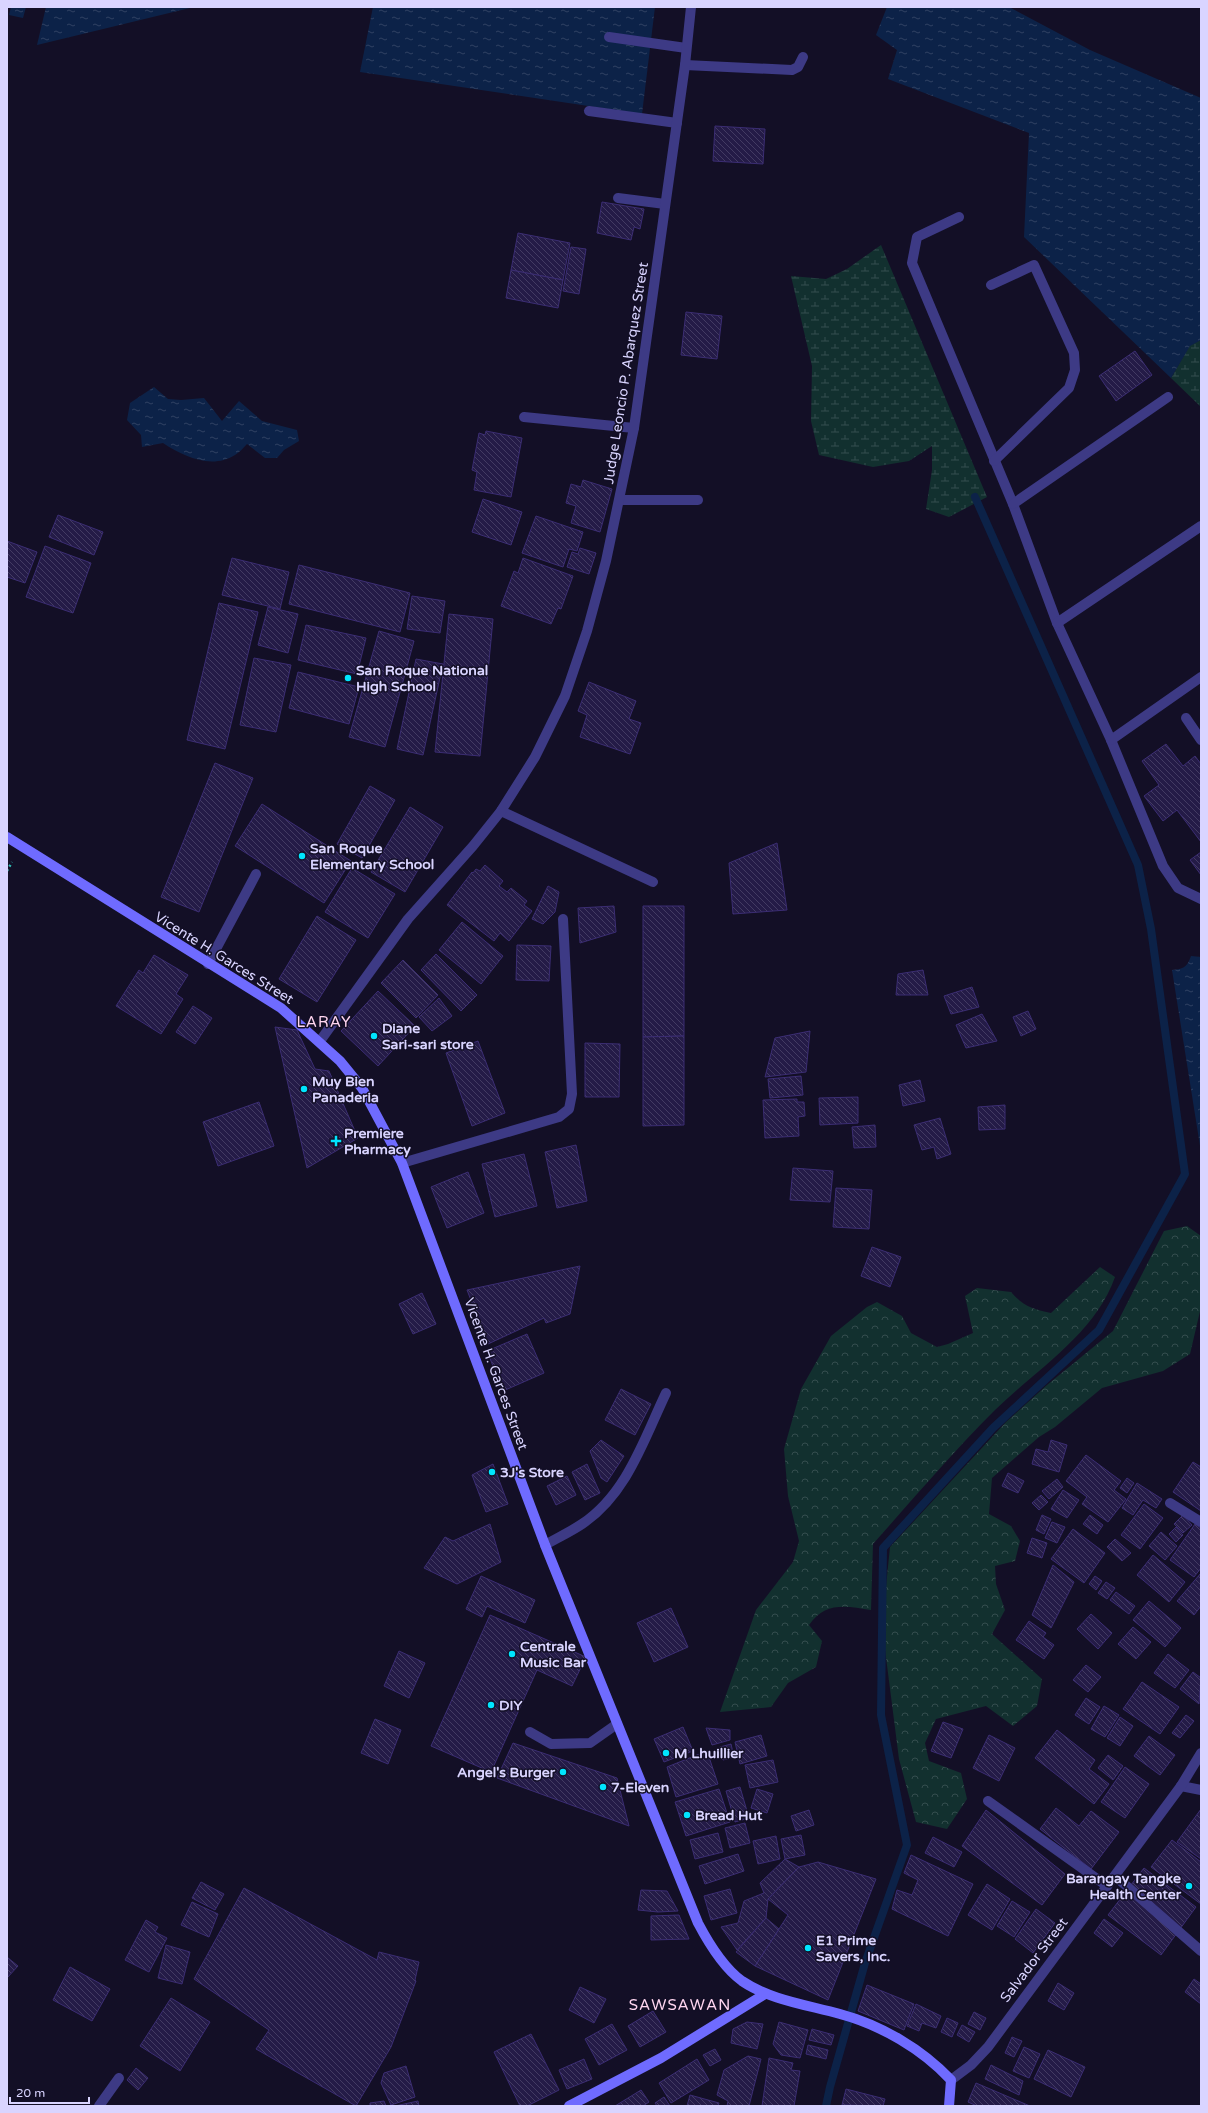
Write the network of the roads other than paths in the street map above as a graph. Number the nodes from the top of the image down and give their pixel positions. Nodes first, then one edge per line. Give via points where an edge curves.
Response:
1 (691, 7) edge
2 (609, 37) dead end
3 (686, 48) junction
4 (803, 57) dead end
5 (685, 65) junction
6 (589, 111) dead end
7 (677, 123) junction
8 (618, 198) dead end
9 (666, 204) junction
10 (959, 217) dead end
11 (991, 284) dead end
12 (1168, 397) dead end
13 (524, 417) dead end
14 (634, 428) junction
15 (994, 461) junction
16 (620, 500) junction
17 (698, 500) dead end
18 (1013, 504) junction
19 (1201, 526) edge
20 (1057, 623) junction
21 (1201, 677) edge
22 (1186, 718) dead end
23 (1111, 740) junction
24 (1201, 740) edge
25 (501, 811) junction
26 (7, 837) edge
27 (256, 874) dead end
28 (653, 882) dead end
29 (1201, 899) edge
30 (563, 919) dead end
31 (208, 964) junction
32 (320, 1041) junction
33 (402, 1163) junction
34 (666, 1393) dead end
35 (1170, 1503) dead end
36 (1201, 1522) edge
37 (545, 1545) junction
38 (617, 1724) junction
39 (530, 1732) dead end
40 (1201, 1753) edge
41 (1181, 1786) junction
42 (1201, 1790) edge
43 (988, 1801) dead end
44 (1115, 1876) junction
45 (1107, 1886) junction
46 (1201, 1951) edge
47 (765, 1994) junction
48 (119, 2078) dead end
49 (951, 2080) junction
50 (99, 2106) edge
51 (569, 2106) edge
52 (949, 2106) edge

1 - 3 street, Judge Leoncio P. Abarquez Street
2 - 3 street
3 - 5 street, Judge Leoncio P. Abarquez Street
4 - 5 street via 798,67 792,70
5 - 7 street, Judge Leoncio P. Abarquez Street
6 - 7 street
7 - 9 street, Judge Leoncio P. Abarquez Street
8 - 9 street
9 - 14 street, Judge Leoncio P. Abarquez Street
10 - 15 street via 917,237 912,263
11 - 15 street via 1034,265 1074,353 1075,370 1069,388
12 - 18 street
13 - 14 street
14 - 16 street, Judge Leoncio P. Abarquez Street
15 - 18 street
16 - 17 street
16 - 25 street, Judge Leoncio P. Abarquez Street via 587,631 565,696 534,757
18 - 20 street
19 - 20 street
20 - 23 street
21 - 23 street
22 - 24 street
23 - 29 street via 1163,866 1178,888
25 - 28 street
25 - 32 street, Judge Leoncio P. Abarquez Street via 408,919
26 - 31 street, Vicente H. Garces Street
27 - 31 street
30 - 33 street via 572,1094 569,1109 558,1117
31 - 32 street, Vicente H. Garces Street via 280,1008
32 - 33 street, Vicente H. Garces Street via 362,1088
33 - 37 street, Vicente H. Garces Street
34 - 37 street via 631,1468 612,1496 583,1524
35 - 36 street
37 - 38 street, Vicente H. Garces Street
38 - 39 street via 590,1743 551,1744
38 - 47 street, Vicente H. Garces Street via 708,1942 741,1980
40 - 41 street, Salvador Street
41 - 42 street
41 - 44 street, Salvador Street
43 - 45 street
44 - 45 street, Salvador Street
44 - 46 street
45 - 49 street, Salvador Street via 988,2047 971,2065
47 - 49 street, Vicente H. Garces Street via 842,2014 906,2042 935,2063
47 - 51 street via 661,2058
48 - 50 street
49 - 52 street

